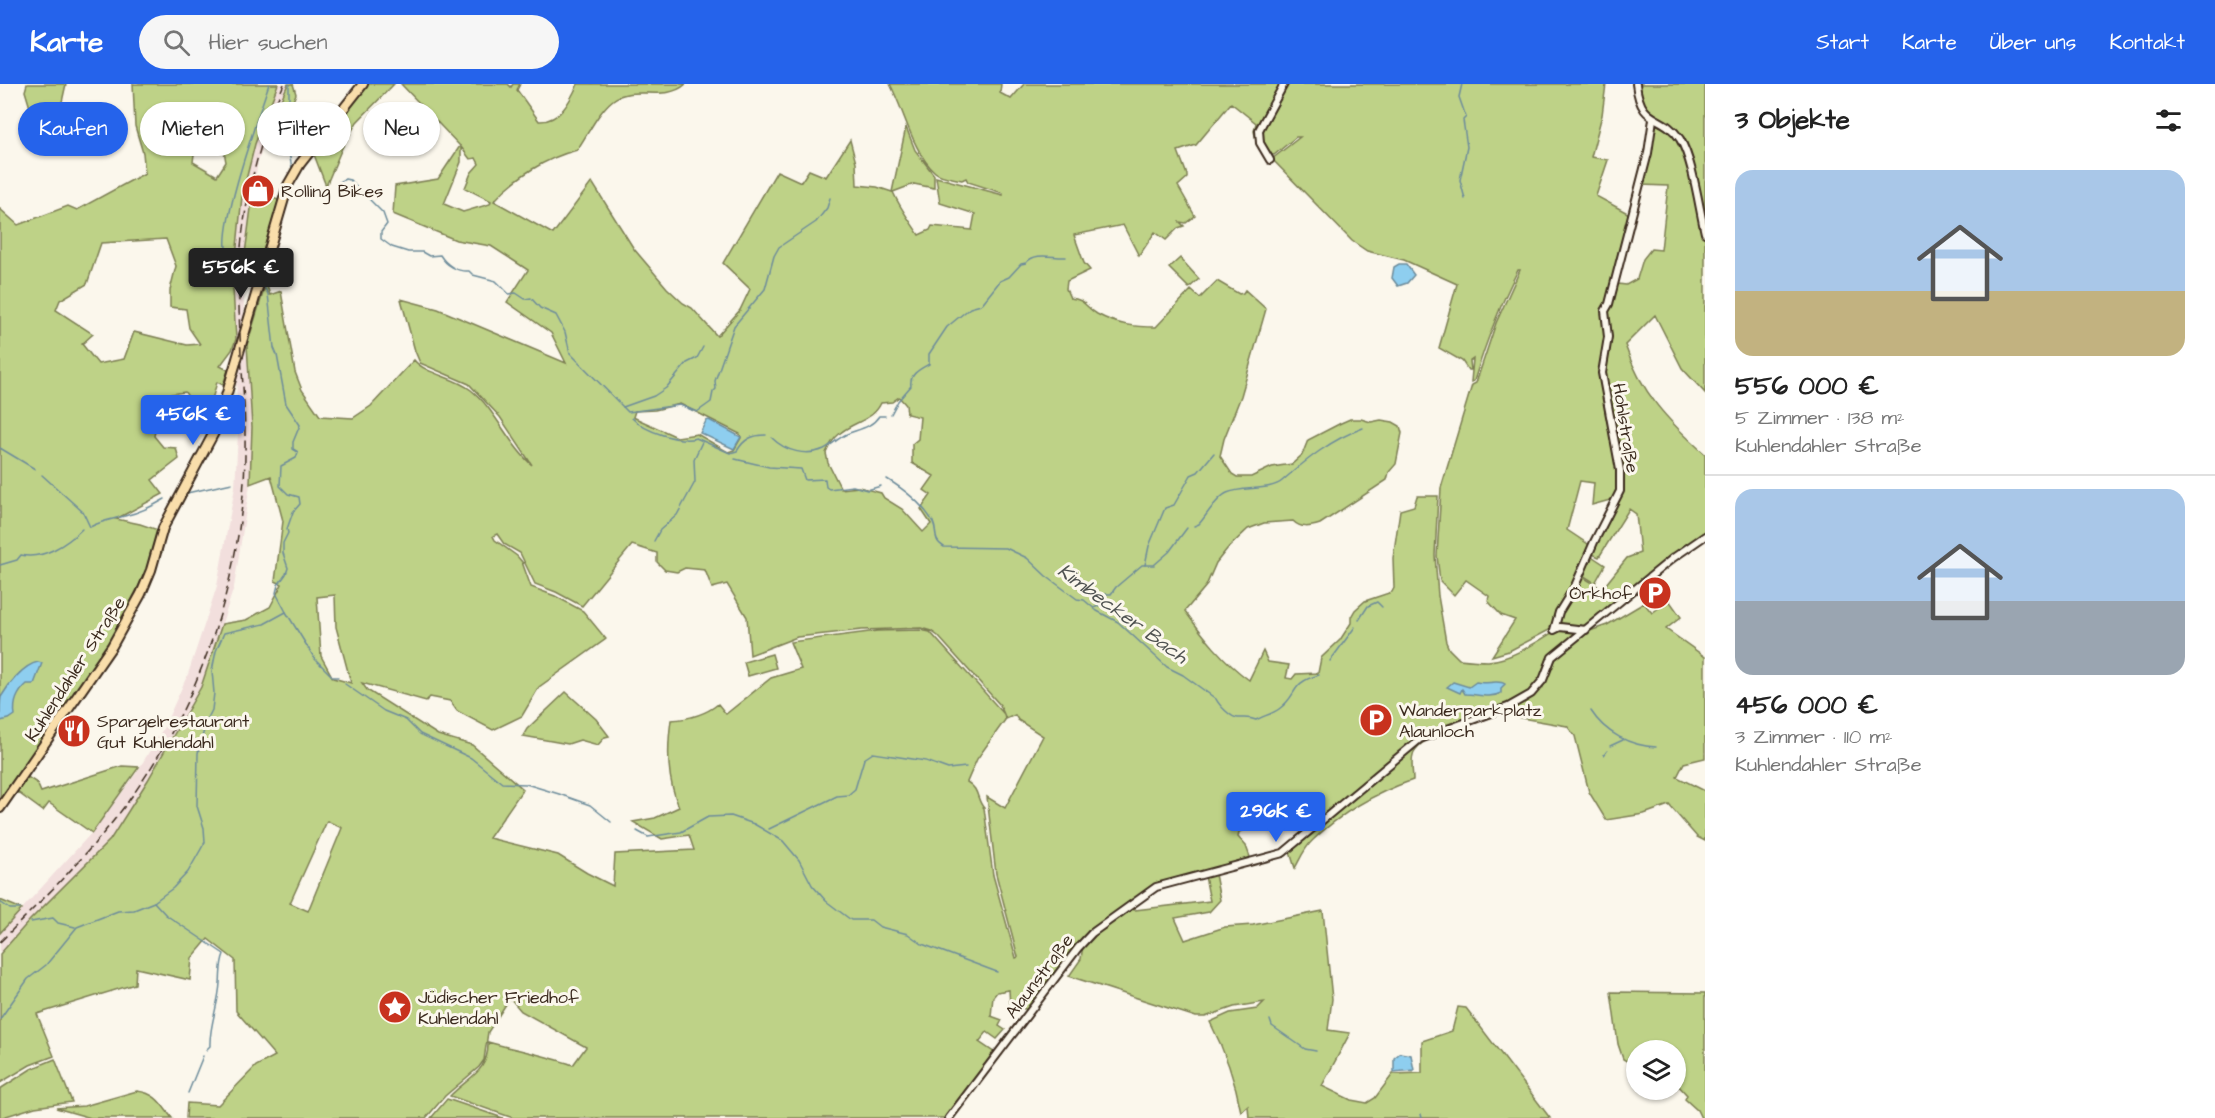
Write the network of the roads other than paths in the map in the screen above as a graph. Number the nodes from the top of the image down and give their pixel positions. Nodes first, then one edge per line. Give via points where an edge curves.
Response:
1 (363, 84) edge
2 (1284, 84) edge
3 (1636, 84) edge
4 (1653, 118) junction
5 (1270, 160) dead end
6 (1705, 233) edge
7 (1705, 536) edge
8 (1586, 630) junction
9 (0, 808) edge
10 (949, 1118) edge

1 - 9 main road, Kuhlendahler Straße via 291,179 217,427 163,528 148,578 128,621
2 - 5 street via 1259,130 1260,143
3 - 4 street via 1639,104
4 - 6 street via 1671,129 1684,147
4 - 8 street, Hohlstraße via 1639,190 1605,311 1608,337 1603,384 1620,470 1620,490 1554,630
7 - 8 street via 1672,558
8 - 10 street, Alaunstraße via 1552,657 1543,680 1531,694 1508,707 1420,739 1283,853 1156,887 1092,933

